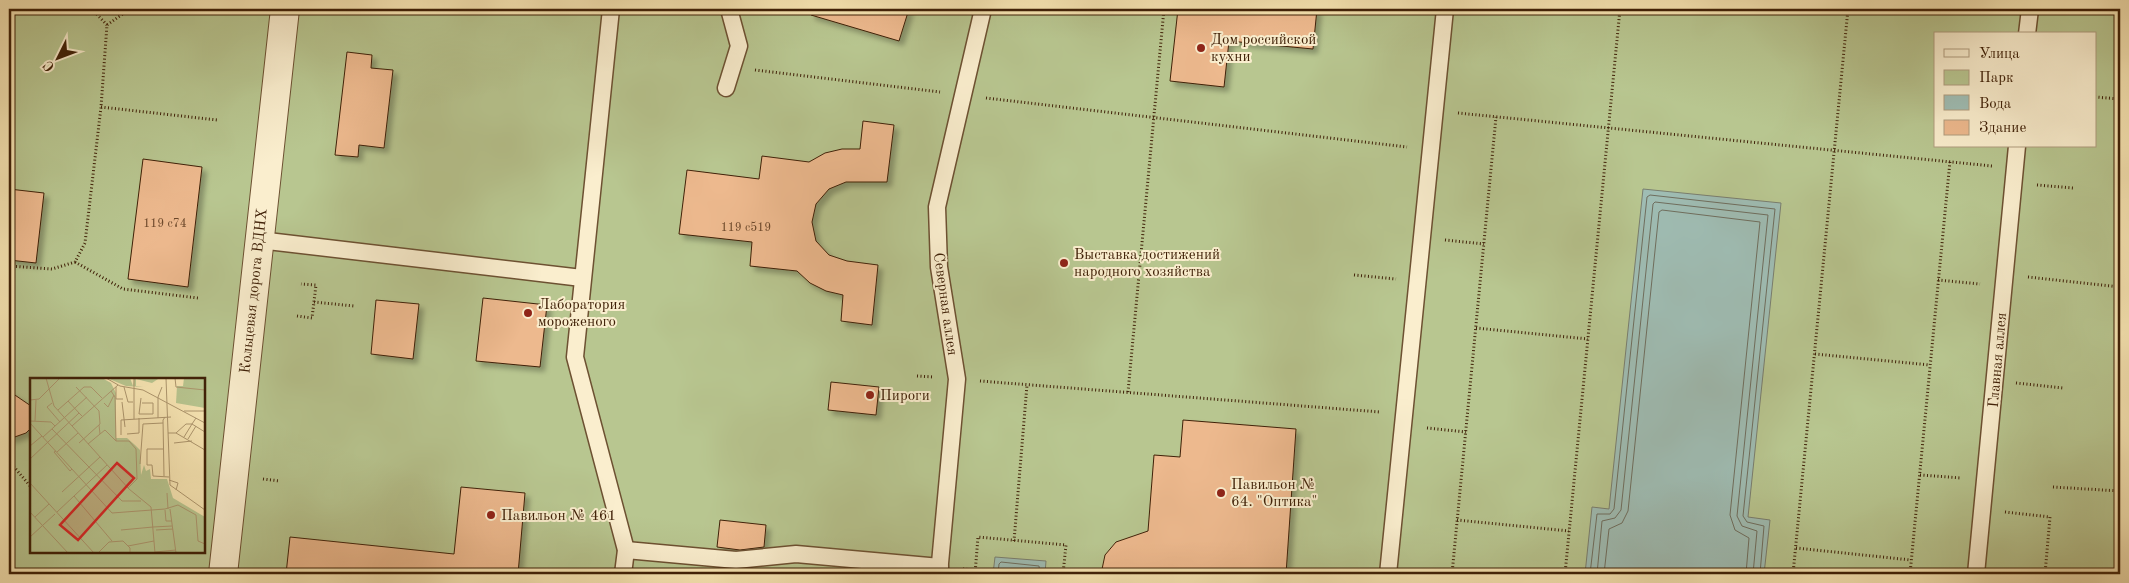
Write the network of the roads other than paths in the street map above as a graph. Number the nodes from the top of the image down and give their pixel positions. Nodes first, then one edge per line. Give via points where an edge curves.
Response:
1 (285, 9) edge
2 (612, 9) edge
3 (728, 9) edge
4 (983, 9) edge
5 (1445, 9) edge
6 (2030, 9) edge
7 (2028, 32) edge
8 (726, 88) dead end
9 (2017, 148) edge
10 (259, 240) junction
11 (582, 278) junction
12 (626, 550) junction
13 (940, 571) edge
14 (223, 574) edge
15 (623, 574) edge
16 (1388, 574) edge
17 (1976, 574) edge

1 - 10 street, Кольцевая дорога ВДНХ
2 - 11 lane
3 - 8 lane via 739,46
4 - 13 lane, Северная аллея via 937,207 939,267 957,379
5 - 16 lane
6 - 7 lane
9 - 17 lane, Главная аллея
10 - 11 lane
10 - 14 street, Кольцевая дорога ВДНХ
11 - 12 lane via 575,357
12 - 13 lane via 736,560 796,554
12 - 15 lane

